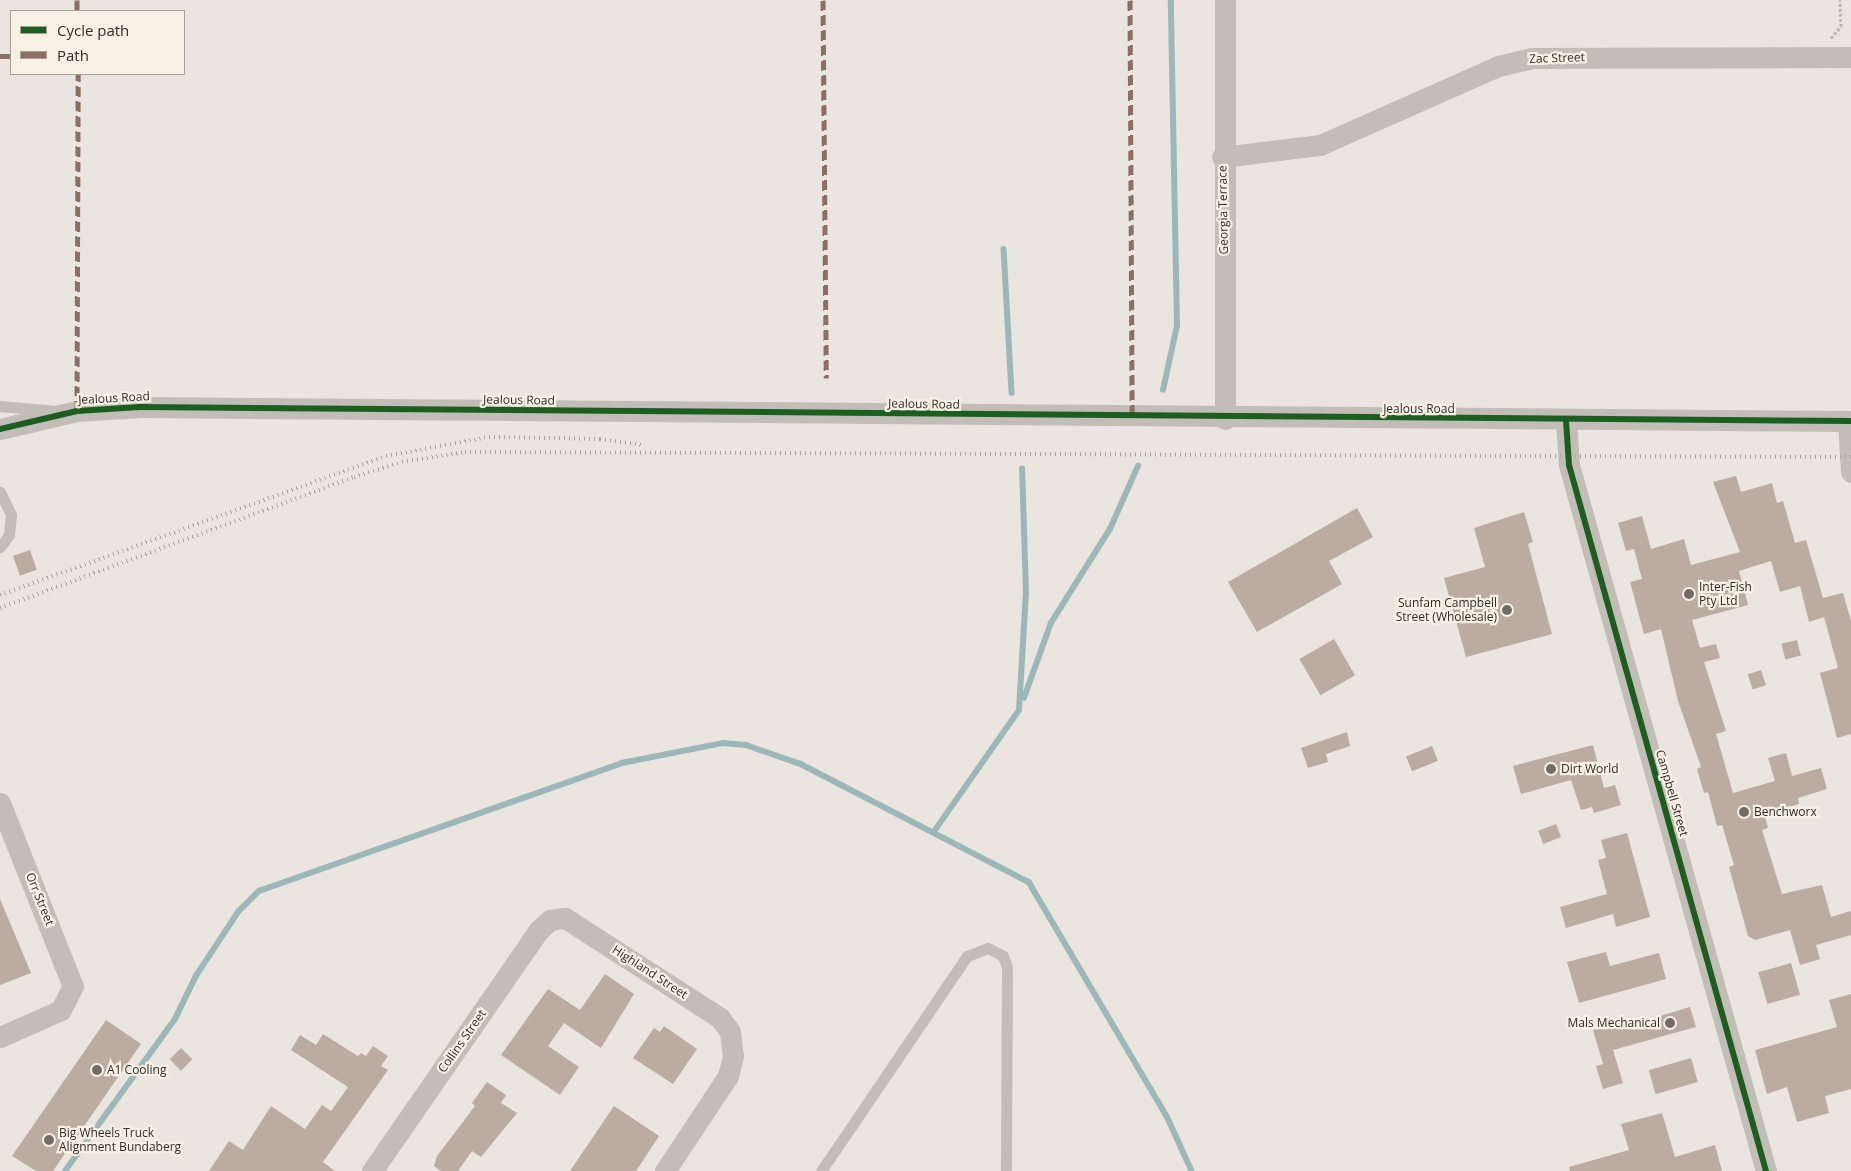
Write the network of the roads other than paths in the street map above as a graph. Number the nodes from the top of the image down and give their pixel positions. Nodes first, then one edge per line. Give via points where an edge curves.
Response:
1 (1225, 0) edge
2 (1851, 57) edge
3 (1222, 158) junction
4 (0, 406) edge
5 (64, 413) junction
6 (1225, 419) junction
7 (1566, 420) junction
8 (1849, 421) edge
9 (0, 429) edge
10 (1851, 472) edge
11 (0, 492) edge
12 (0, 547) edge
13 (0, 803) edge
14 (557, 918) joint
15 (0, 1037) edge
16 (372, 1171) edge
17 (666, 1171) edge
18 (822, 1171) edge
19 (1006, 1171) edge
20 (1766, 1171) edge

1 - 3 street, Georgia Terrace
2 - 3 street, Zac Street via 1525,59 1498,66 1320,145
3 - 6 street, Georgia Terrace
4 - 5 lane
5 - 6 street, Jealous Road via 140,407
5 - 9 street, Jealous Road
6 - 7 street, Jealous Road
7 - 8 street, Jealous Road
7 - 20 street, Campbell Street via 1569,465
8 - 10 street
11 - 12 lane via 11,515 9,535
13 - 15 street, Orr Street via 71,976 72,996 51,1016
14 - 16 street, Collins Street via 538,931
14 - 17 street, Highland Street via 572,921 720,1018 732,1040 728,1076
18 - 19 lane via 967,956 988,948 1004,956 1007,967

